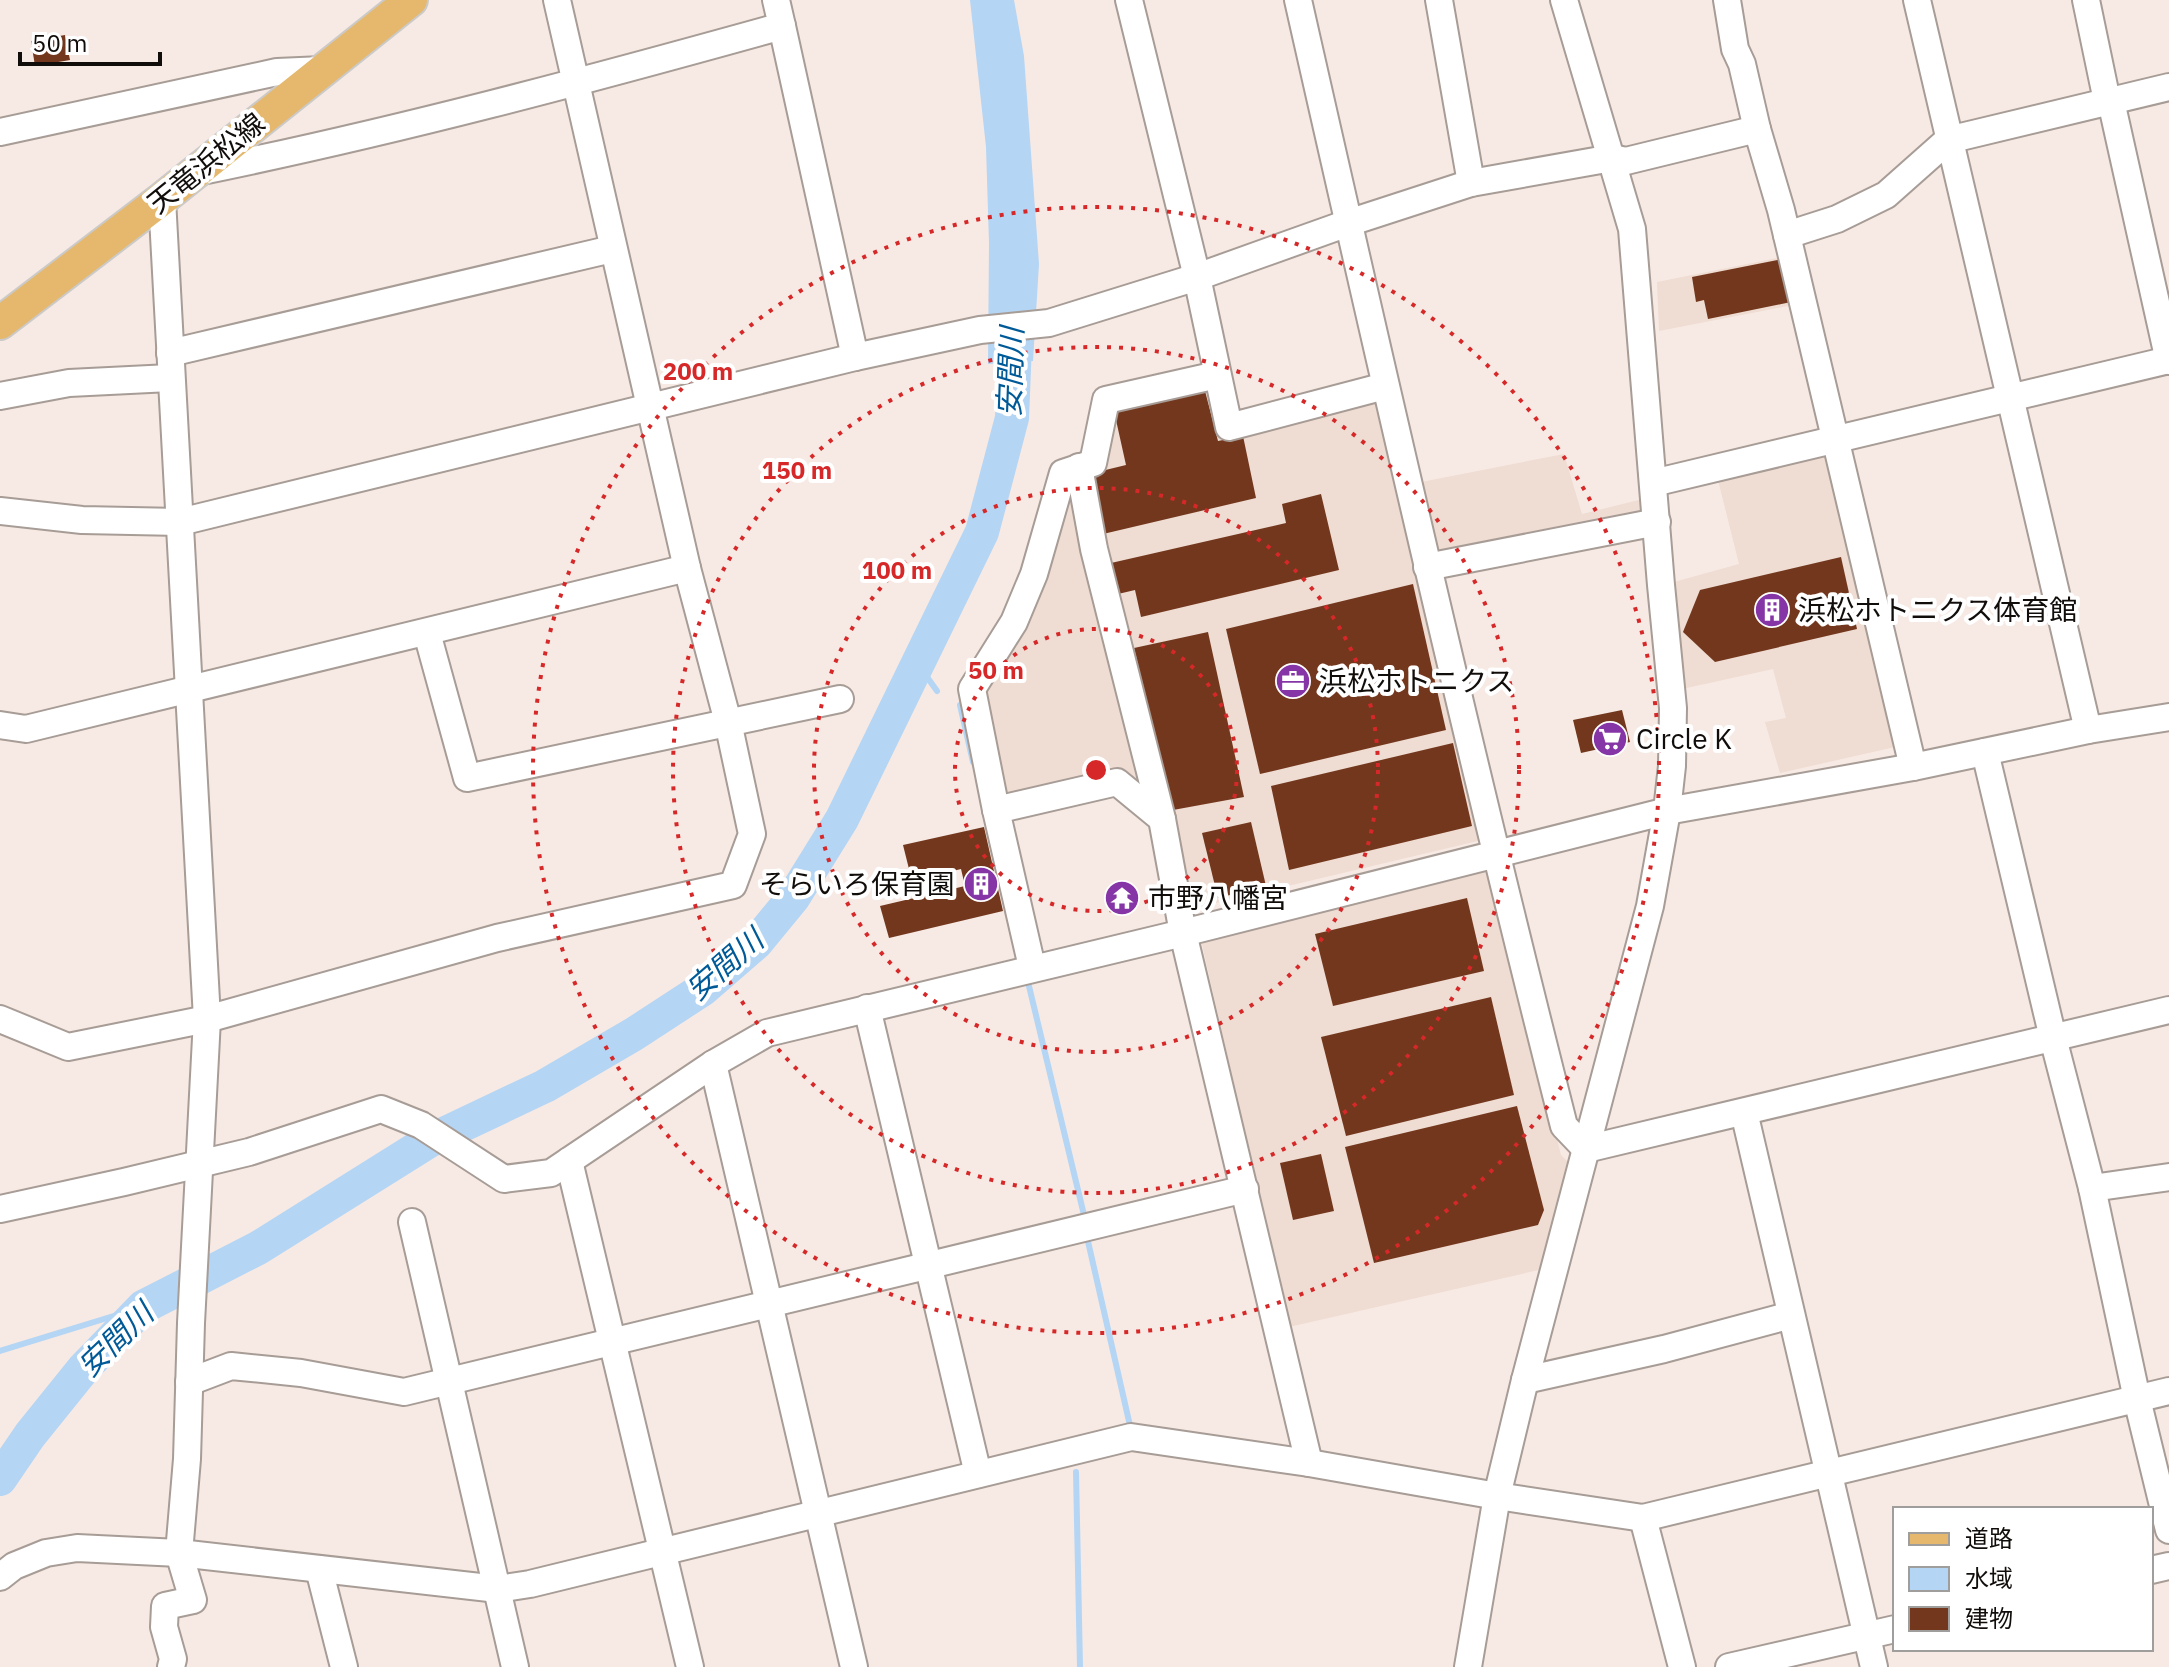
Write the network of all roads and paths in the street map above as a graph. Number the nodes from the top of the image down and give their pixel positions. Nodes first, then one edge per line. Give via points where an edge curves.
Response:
1 (411, 0) edge
2 (557, 0) edge
3 (776, 0) edge
4 (1129, 0) edge
5 (1298, 0) edge
6 (1439, 0) edge
7 (1564, 0) edge
8 (1727, 0) edge
9 (1917, 0) edge
10 (2086, 0) edge
11 (782, 26) junction
12 (323, 70) junction
13 (576, 83) junction
14 (2169, 87) edge
15 (2111, 101) junction
16 (1757, 129) junction
17 (0, 132) edge
18 (1948, 140) junction
19 (1612, 158) junction
20 (194, 172) junction
21 (1471, 183) junction
22 (162, 199) junction
23 (1348, 223) junction
24 (1787, 235) junction
25 (612, 249) junction
26 (1197, 277) junction
27 (0, 323) edge
28 (855, 357) junction
29 (2169, 360) edge
30 (170, 366) junction
31 (1217, 375) junction
32 (1385, 386) junction
33 (0, 396) edge
34 (2009, 397) junction
35 (650, 407) junction
36 (1836, 439) junction
37 (1079, 467) junction
38 (1653, 483) junction
39 (0, 511) edge
40 (180, 522) junction
41 (1657, 522) junction
42 (1427, 567) junction
43 (687, 568) junction
44 (427, 633) junction
45 (189, 689) junction
46 (840, 699) dead end
47 (2169, 717) edge
48 (728, 722) junction
49 (0, 725) edge
50 (2088, 730) junction
51 (1985, 752) junction
52 (1913, 767) junction
53 (996, 810) junction
54 (1667, 811) junction
55 (1162, 819) junction
56 (1496, 856) junction
57 (1183, 933) junction
58 (1032, 967) junction
59 (867, 1008) junction
60 (2169, 1010) edge
61 (0, 1019) edge
62 (207, 1019) junction
63 (2053, 1038) junction
64 (713, 1064) junction
65 (1744, 1112) junction
66 (1586, 1149) junction
67 (569, 1161) junction
68 (201, 1163) junction
69 (2169, 1177) edge
70 (2092, 1188) junction
71 (1245, 1189) junction
72 (0, 1209) edge
73 (412, 1222) dead end
74 (928, 1265) junction
75 (768, 1303) junction
76 (1791, 1315) junction
77 (612, 1340) junction
78 (1525, 1380) junction
79 (447, 1381) junction
80 (189, 1382) junction
81 (2169, 1391) edge
82 (2137, 1399) junction
83 (1309, 1463) junction
84 (1828, 1472) junction
85 (978, 1474) junction
86 (1497, 1496) junction
87 (819, 1513) junction
88 (1643, 1518) junction
89 (2169, 1530) edge
90 (663, 1550) junction
91 (179, 1553) junction
92 (5, 1566) edge
93 (319, 1569) junction
94 (498, 1589) junction
95 (1893, 1629) edge
96 (1866, 1636) junction
97 (171, 1667) edge
98 (344, 1667) edge
99 (515, 1667) edge
100 (690, 1667) edge
101 (854, 1667) edge
102 (1468, 1667) edge
103 (1682, 1667) edge
104 (1729, 1667) edge
105 (1874, 1667) edge

1 - 12 main road, 天竜浜松線
2 - 13 street
3 - 11 street
4 - 26 street
5 - 23 street
6 - 21 street
7 - 19 street
8 - 16 street
9 - 18 street
10 - 15 street
11 - 13 street
11 - 28 street
12 - 17 street via 277,72
12 - 20 main road, 天竜浜松線
13 - 20 street
13 - 25 street
14 - 15 street
15 - 18 street
15 - 29 street
16 - 19 street via 1626,161
16 - 24 street
18 - 24 street via 1886,195
18 - 34 street
19 - 21 street
19 - 38 street via 1632,229
20 - 22 main road, 天竜浜松線
21 - 23 street
22 - 27 main road, 天竜浜松線
22 - 30 street
23 - 26 street
23 - 32 street
24 - 36 street
25 - 30 street
25 - 35 street
26 - 28 street via 1045,324 980,330
26 - 31 street
28 - 35 street
29 - 34 street
30 - 33 street
30 - 40 street
31 - 32 street via 1229,427
31 - 37 street via 1106,400 1093,463
32 - 42 street
34 - 36 street
34 - 50 street
35 - 40 street
35 - 43 street
36 - 38 street
36 - 52 street
37 - 53 street via 1063,473 1019,610 972,689
37 - 55 street via 1094,549
38 - 41 street
39 - 40 street
40 - 45 street
41 - 42 street
41 - 54 street via 1673,708
42 - 56 street
43 - 44 street
43 - 48 street
44 - 45 street
44 - 48 street via 467,778
45 - 49 street via 26,729
45 - 62 street
46 - 48 street
47 - 50 street
48 - 62 street via 752,834 733,885 497,938
50 - 51 street
51 - 52 street
51 - 63 street
52 - 54 street
53 - 55 street via 1117,782
53 - 58 street
54 - 56 street
54 - 66 street via 1650,906
55 - 57 street
56 - 57 street
56 - 66 street via 1564,1126
57 - 58 street
57 - 71 street
58 - 59 street
59 - 64 street via 767,1033
59 - 74 street
60 - 63 street
61 - 62 street via 68,1047
62 - 68 street
63 - 65 street
63 - 70 street
64 - 67 street
64 - 75 street
65 - 66 street
65 - 76 street
66 - 78 street
67 - 68 street via 551,1173 504,1179 421,1125 381,1109
67 - 77 street
68 - 72 street
68 - 80 street
69 - 70 street
70 - 82 street
71 - 74 street
71 - 83 street
73 - 79 street
74 - 75 street
74 - 85 street
75 - 77 street
75 - 87 street
76 - 78 street
76 - 84 street
77 - 79 street
77 - 90 street
78 - 86 street
79 - 80 street via 404,1392 231,1366
79 - 94 street
80 - 91 street
81 - 82 street
82 - 84 street
82 - 89 street
83 - 85 street via 1131,1437
83 - 86 street
84 - 88 street
84 - 96 street
85 - 87 street
86 - 88 street
86 - 102 street
87 - 90 street
87 - 101 street
88 - 103 street
90 - 94 street
90 - 100 street
91 - 92 street via 77,1548
91 - 93 street
91 - 97 street via 193,1600 165,1606
93 - 94 street
93 - 98 street
94 - 99 street
95 - 96 street
96 - 104 street
96 - 105 street

